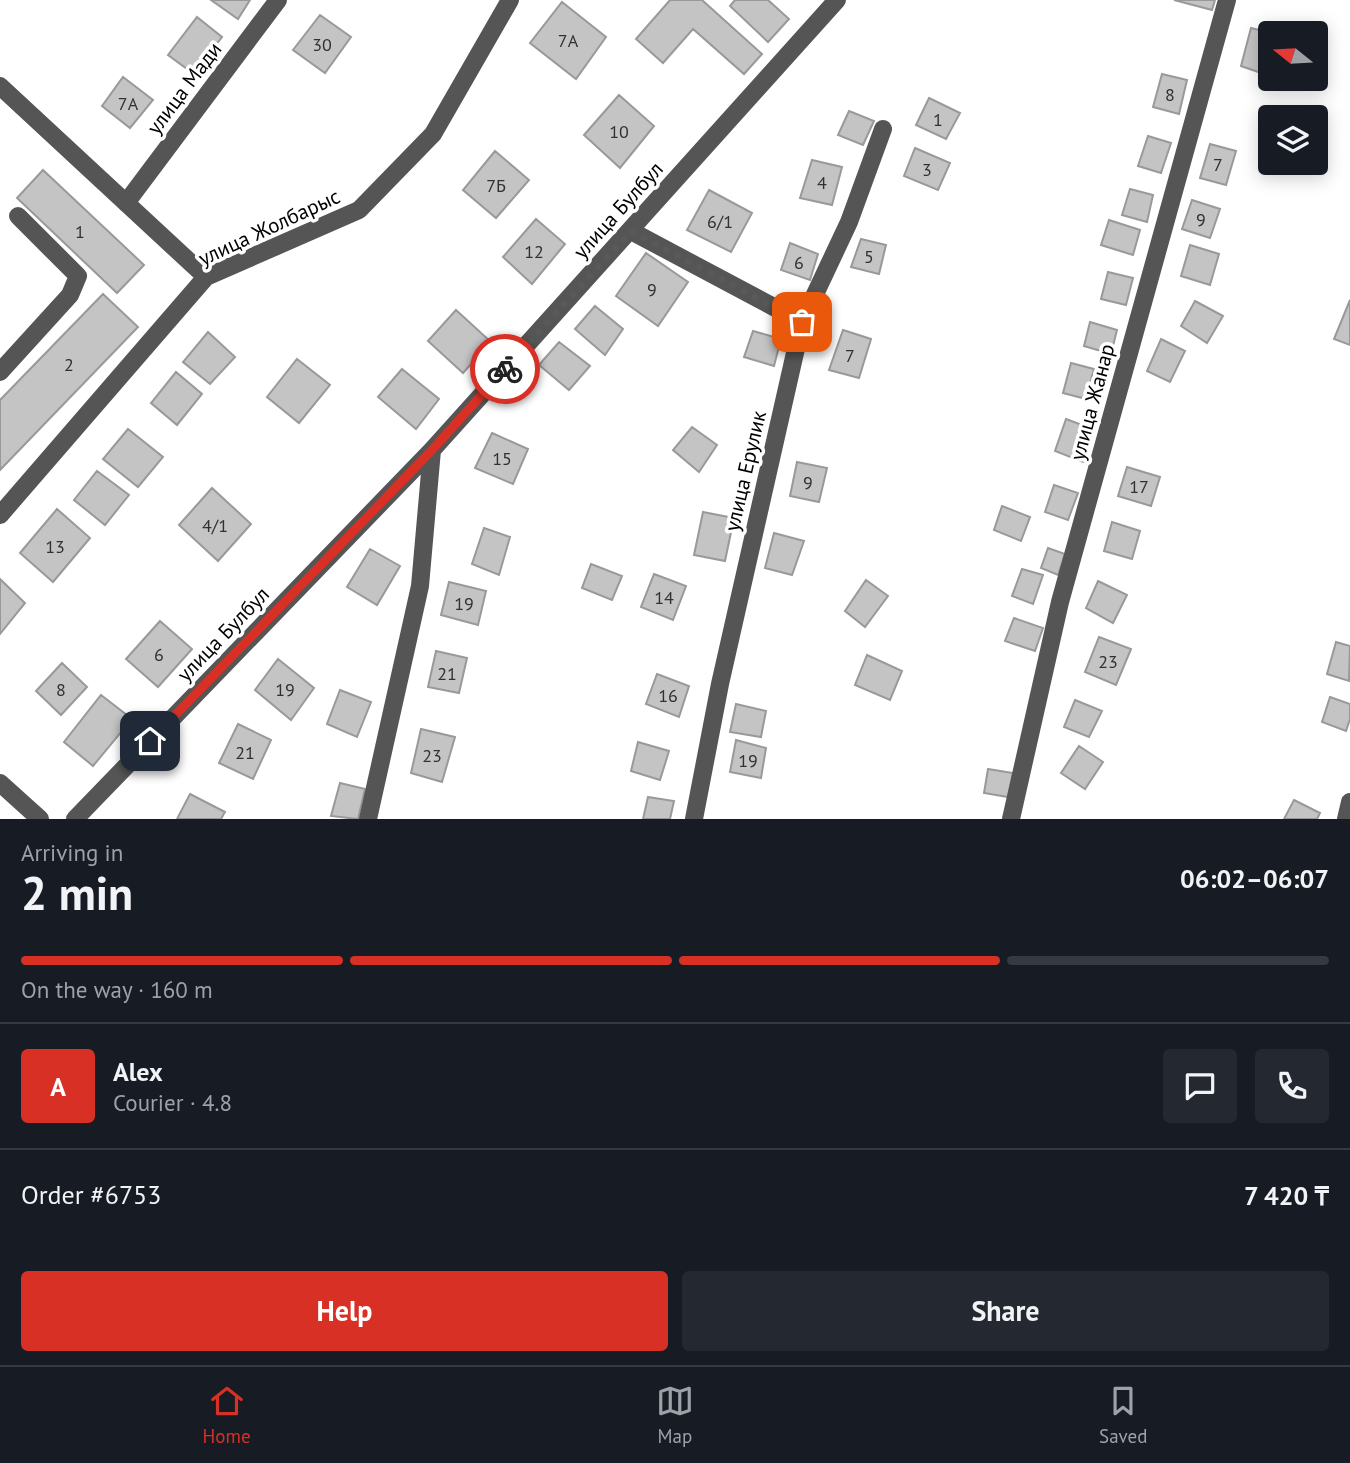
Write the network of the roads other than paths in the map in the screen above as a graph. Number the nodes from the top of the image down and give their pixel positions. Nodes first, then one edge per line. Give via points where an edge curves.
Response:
1 (278, 0) edge
2 (510, 0) edge
3 (837, 0) edge
4 (1227, 0) edge
5 (0, 86) edge
6 (883, 130) dead end
7 (126, 203) junction
8 (18, 216) dead end
9 (631, 231) junction
10 (206, 277) junction
11 (802, 322) junction
12 (0, 372) edge
13 (432, 450) junction
14 (0, 515) edge
15 (0, 783) edge
16 (1350, 802) edge
17 (40, 819) edge
18 (75, 819) edge
19 (369, 819) edge
20 (694, 819) edge
21 (1011, 819) edge
22 (1346, 819) edge

1 - 7 street, улица Мади
2 - 10 street, улица Жолбарыс via 433,134 359,210
3 - 9 street, улица Булбул
4 - 21 street, улица Жанар via 1060,602
5 - 7 street
6 - 11 street, улица Ерулик via 849,222
7 - 10 street
8 - 12 street via 78,276 70,295
9 - 11 street
9 - 13 street, улица Булбул
10 - 14 street, улица Жолбарыс
11 - 20 street, улица Ерулик
13 - 18 street, улица Булбул
13 - 19 street via 420,586
15 - 17 street
16 - 22 street

